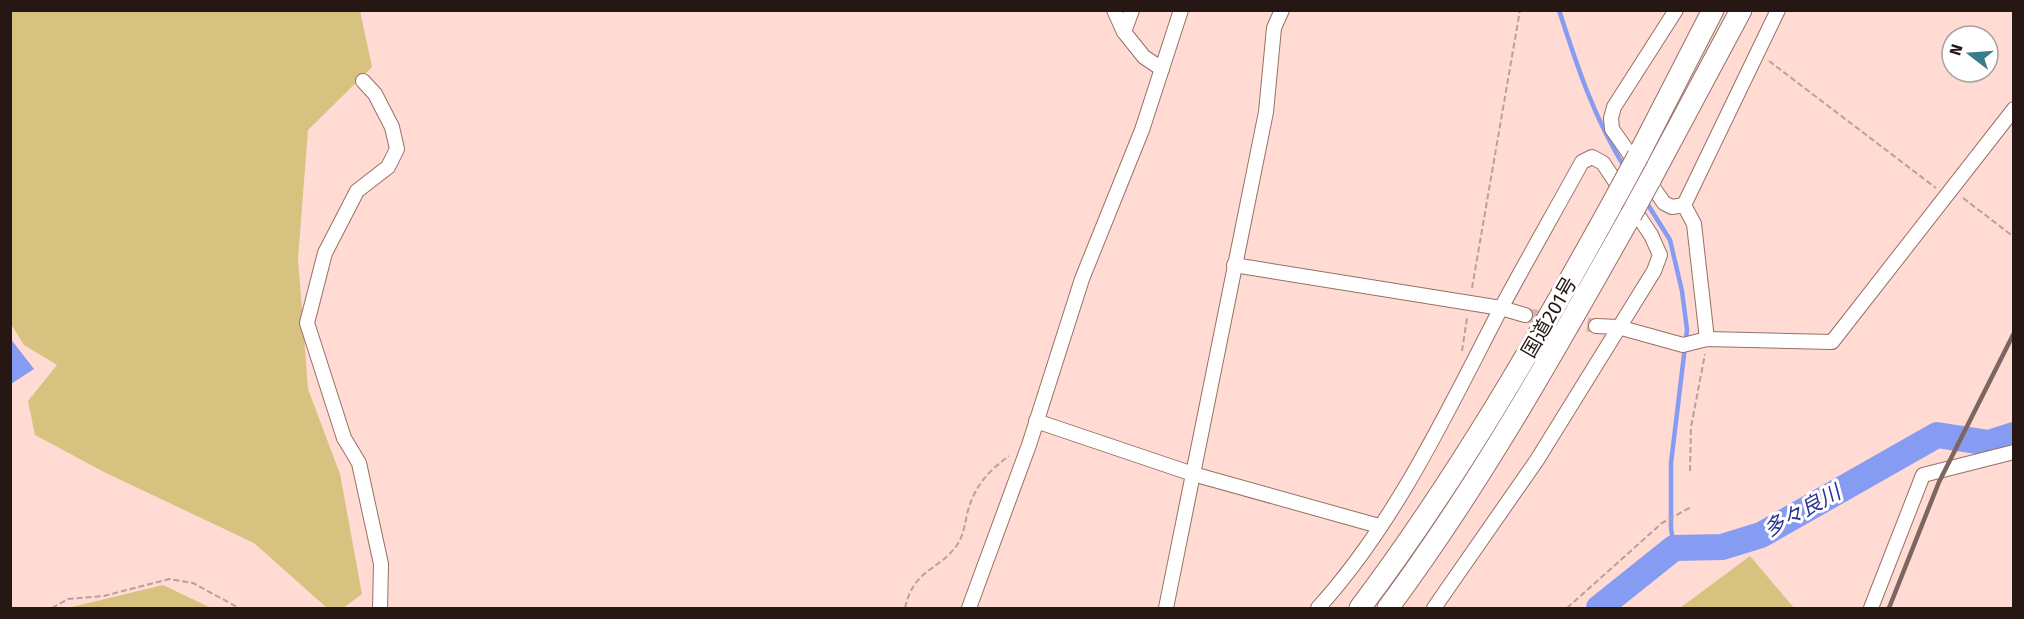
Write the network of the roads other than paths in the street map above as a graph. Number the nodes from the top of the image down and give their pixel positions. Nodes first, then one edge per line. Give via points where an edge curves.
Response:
1 (1114, 10) edge
2 (1132, 10) edge
3 (1181, 10) edge
4 (1282, 10) edge
5 (1676, 10) edge
6 (1713, 10) edge
7 (1741, 10) edge
8 (1778, 10) edge
9 (1124, 32) junction
10 (1162, 69) junction
11 (363, 81) dead end
12 (2013, 110) edge
13 (1684, 205) junction
14 (1234, 265) junction
15 (1501, 308) junction
16 (1525, 315) tunnel mouth
17 (1596, 326) tunnel mouth
18 (1618, 327) junction
19 (1704, 340) junction
20 (1036, 421) junction
21 (2013, 452) edge
22 (1193, 474) junction
23 (1379, 526) junction
24 (380, 609) edge
25 (969, 609) edge
26 (1166, 609) edge
27 (1318, 609) edge
28 (1360, 609) edge
29 (1388, 609) edge
30 (1434, 609) edge
31 (1871, 609) edge

1 - 9 street
2 - 9 street
3 - 10 street
4 - 14 street via 1274,28 1266,112
5 - 13 street via 1614,107 1611,118 1612,129 1664,203 1672,207
6 - 28 highway, 国道201号, bridge via 1617,195 1498,404
7 - 29 highway, 国道201号, bridge via 1545,369 1474,486
8 - 13 street
9 - 10 street via 1144,57
10 - 20 street via 1142,130 1082,279
11 - 24 street via 375,94 392,127 397,149 388,167 357,191 325,253 307,323 344,438 359,463 381,564
12 - 19 street via 1832,342
13 - 19 street via 1694,224
14 - 15 street
14 - 22 street
15 - 16 street
15 - 18 street via 1582,162 1592,158 1603,163 1660,255
15 - 23 street via 1435,435
17 - 18 street
18 - 19 street via 1683,345
18 - 30 street via 1537,460
20 - 22 street
20 - 25 street
21 - 31 street via 1923,475
22 - 23 street
22 - 26 street
23 - 27 street

